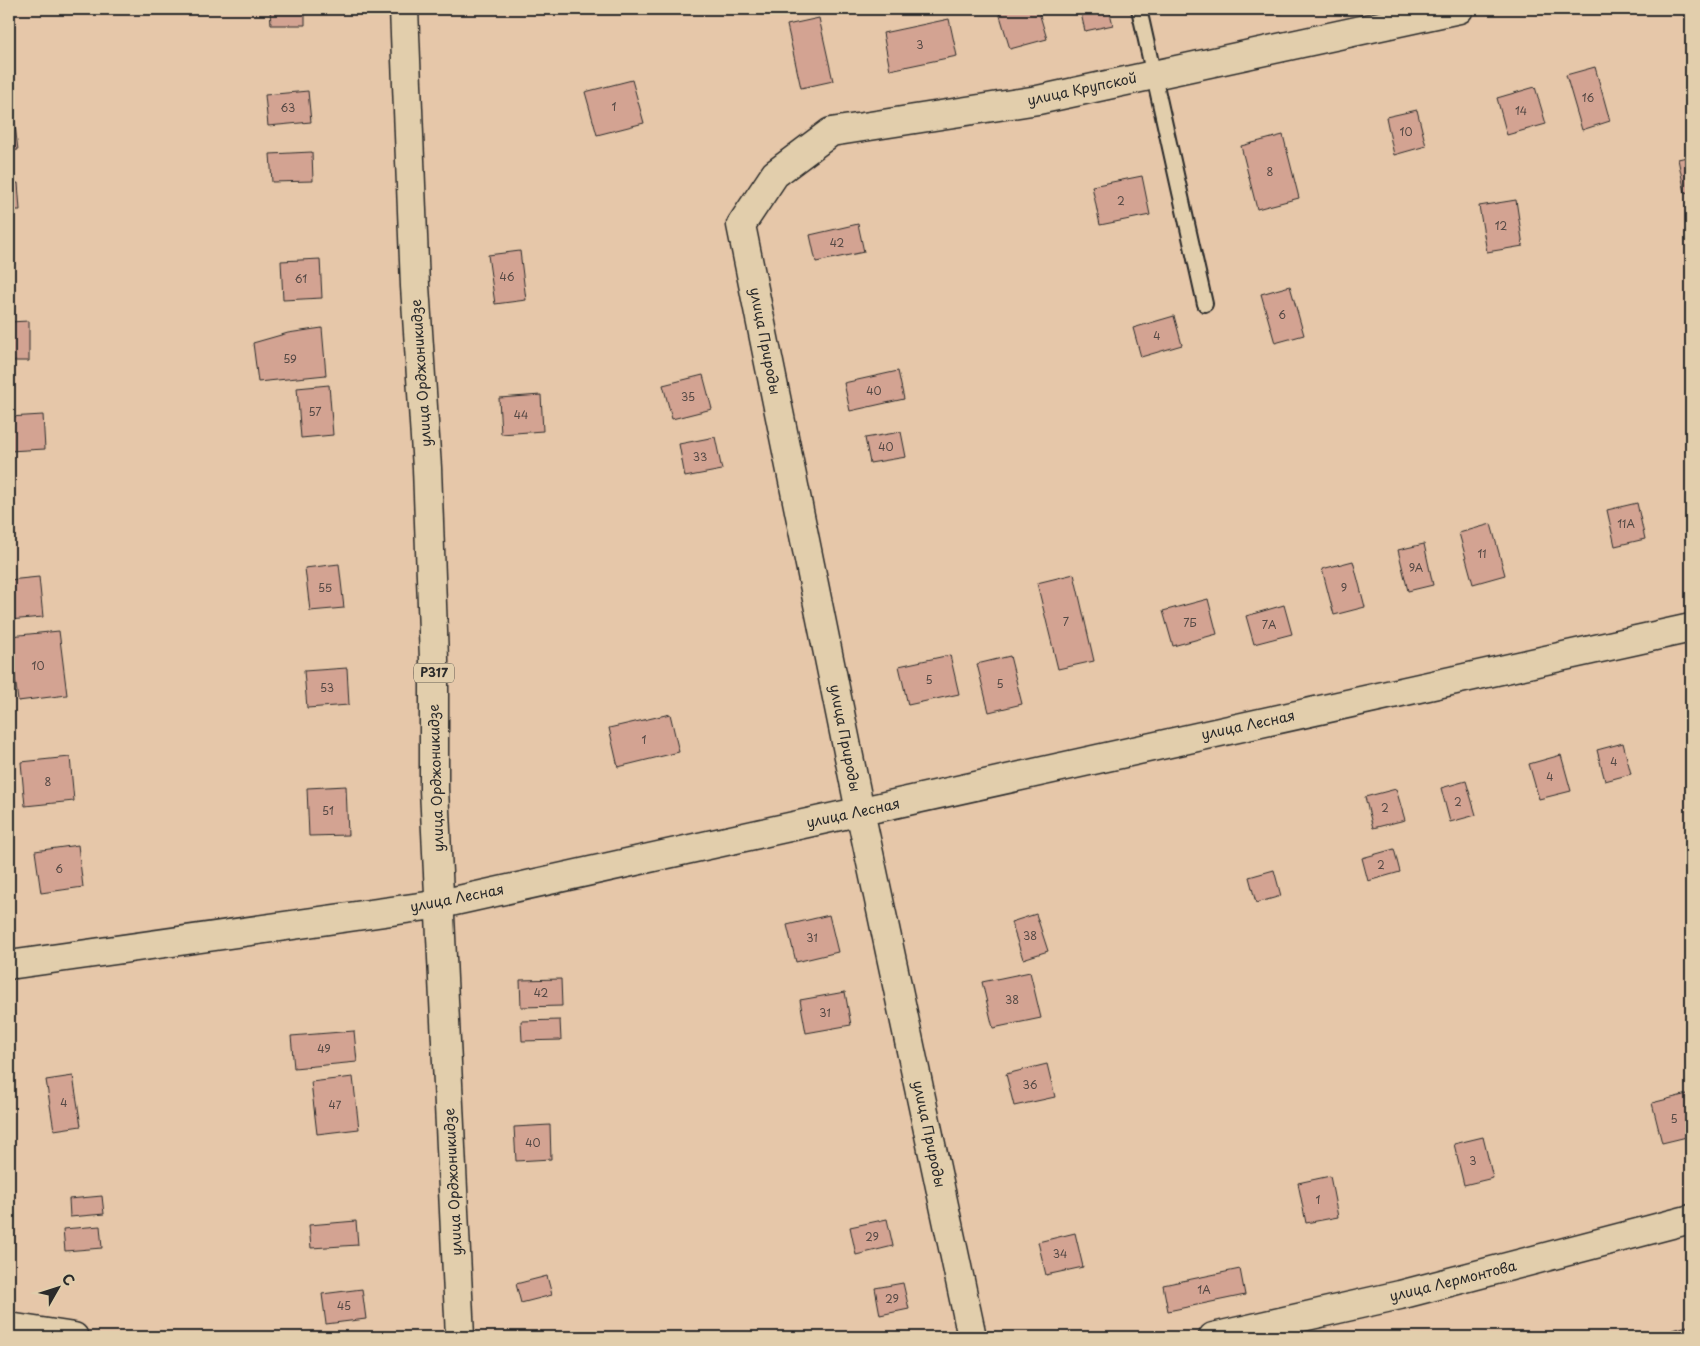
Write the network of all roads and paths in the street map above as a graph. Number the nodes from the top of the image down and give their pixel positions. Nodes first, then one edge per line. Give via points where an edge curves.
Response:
1 (404, 9) edge
2 (1139, 9) edge
3 (1459, 9) edge
4 (1153, 73) junction
5 (741, 225) joint
6 (1205, 304) dead end
7 (1691, 628) edge
8 (860, 811) junction
9 (441, 904) junction
10 (9, 964) edge
11 (1691, 1219) edge
12 (9, 1327) edge
13 (74, 1337) edge
14 (460, 1337) edge
15 (972, 1337) edge
16 (1213, 1337) edge

1 - 9 street, улица Орджоникидзе / Р317 via 415,286 427,468 434,659 434,789
2 - 4 lane
3 - 4 street, улица Крупской
4 - 5 street, улица Крупской via 1038,100 831,132 775,174
4 - 6 lane
5 - 8 street, улица Природы
7 - 8 street, улица Лесная
8 - 9 street, улица Лесная
8 - 15 street, улица Природы
9 - 10 street, улица Лесная
9 - 14 street, улица Орджоникидзе / Р317
11 - 16 street, улица Лермонтова via 1400,1295
12 - 13 street

